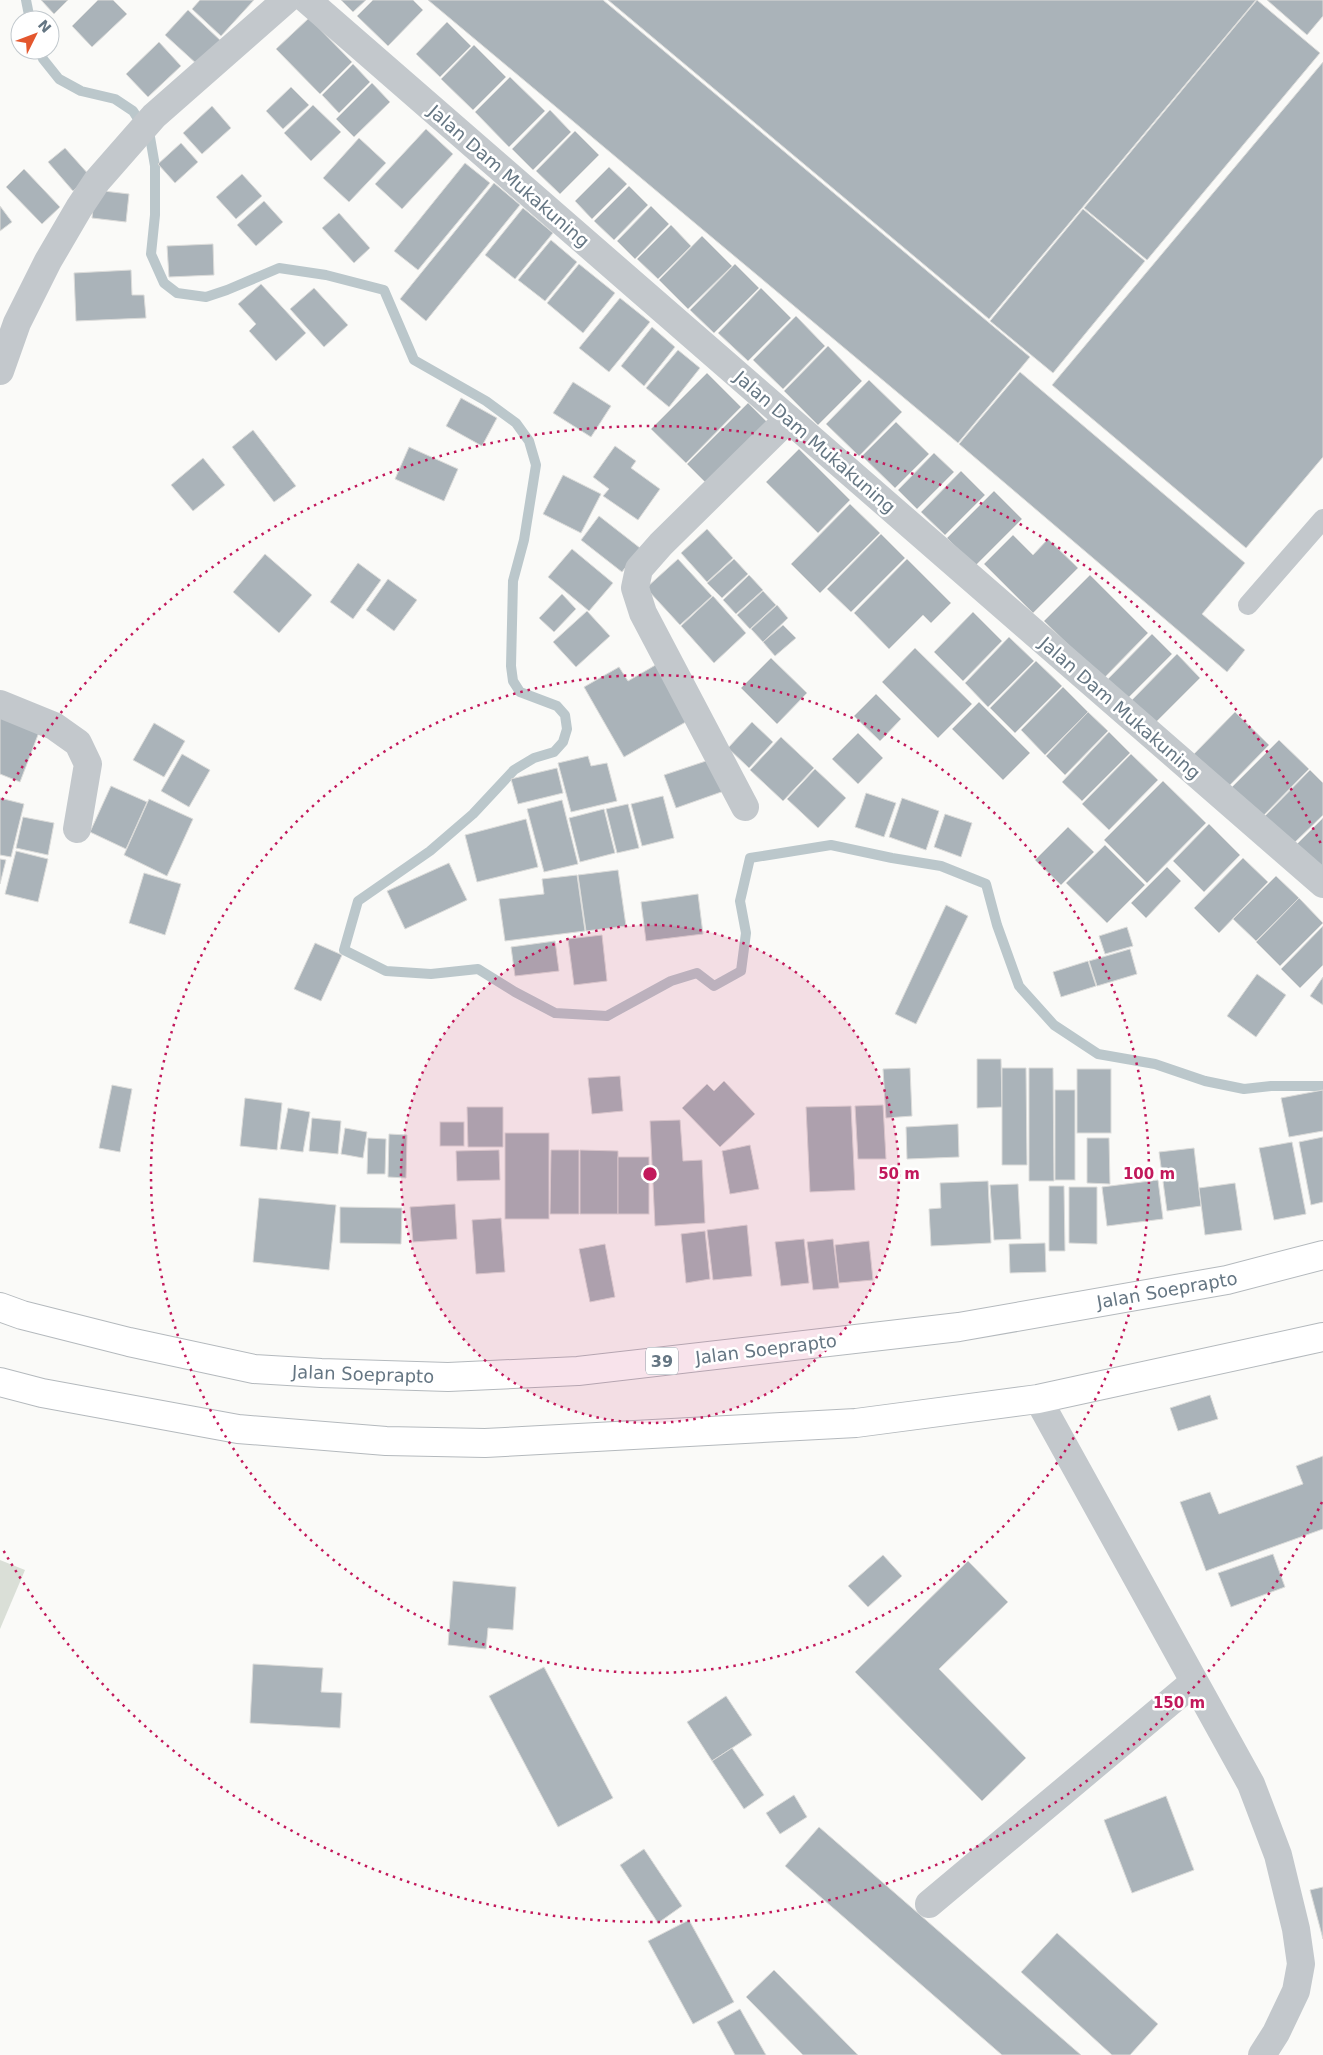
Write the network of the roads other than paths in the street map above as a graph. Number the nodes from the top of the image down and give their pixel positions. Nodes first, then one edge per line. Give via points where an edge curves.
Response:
1 (286, 0) edge
2 (307, 0) edge
3 (0, 372) edge
4 (788, 419) junction
5 (1323, 518) edge
6 (1248, 605) dead end
7 (0, 704) edge
8 (744, 807) dead end
9 (77, 829) dead end
10 (1323, 884) edge
11 (1323, 1255) edge
12 (0, 1307) edge
13 (1323, 1337) edge
14 (0, 1382) edge
15 (1038, 1399) junction
16 (1194, 1682) junction
17 (929, 1904) dead end
18 (1262, 2055) edge

1 - 3 street via 154,116 123,150 79,208 48,261 17,323
2 - 4 street, Jalan Dam Mukakuning
4 - 8 street via 661,544 639,569 635,588 643,613
4 - 10 street, Jalan Dam Mukakuning
5 - 6 lane
7 - 9 street via 54,726 78,743 88,764
11 - 12 highway, Jalan Soeprapto / 39 via 1228,1280 959,1327 578,1371 448,1377 254,1369 129,1342
13 - 15 highway
14 - 15 highway via 42,1393 238,1429 386,1441 475,1443 856,1423
15 - 16 street
16 - 17 street
16 - 18 street via 1251,1784 1278,1855 1296,1929 1301,1964 1296,1991

